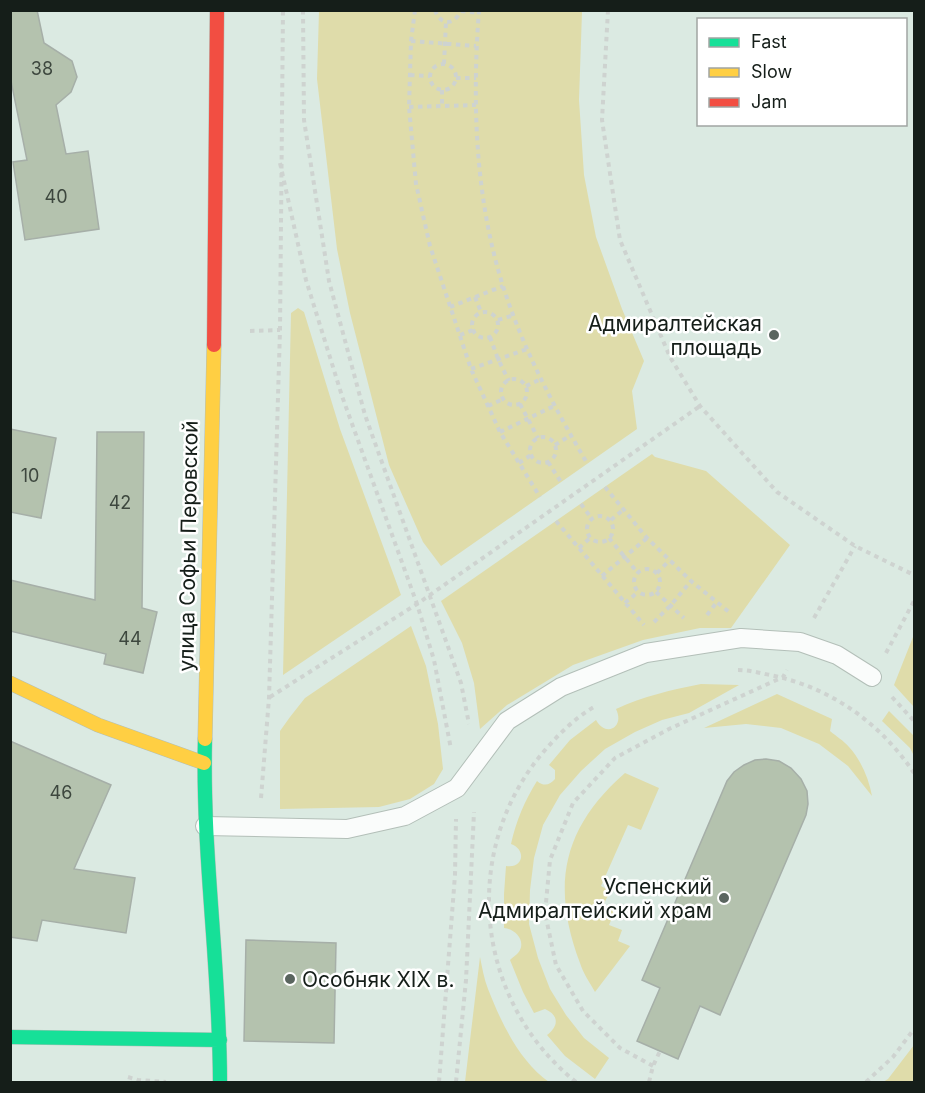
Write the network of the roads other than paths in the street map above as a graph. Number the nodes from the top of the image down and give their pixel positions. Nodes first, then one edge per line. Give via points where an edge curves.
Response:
1 (217, 10) edge
2 (872, 677) dead end
3 (10, 682) edge
4 (204, 763) junction
5 (205, 826) junction
6 (10, 1037) edge
7 (220, 1040) junction
8 (220, 1083) edge

1 - 4 main road, улица Софьи Перовской
2 - 5 lane via 837,656 800,642 741,638 646,653 561,687 507,721 457,788 405,816 347,829
3 - 4 main road via 98,725
4 - 5 main road, улица Софьи Перовской
5 - 7 main road, улица Софьи Перовской
6 - 7 main road
7 - 8 main road, улица Софьи Перовской

